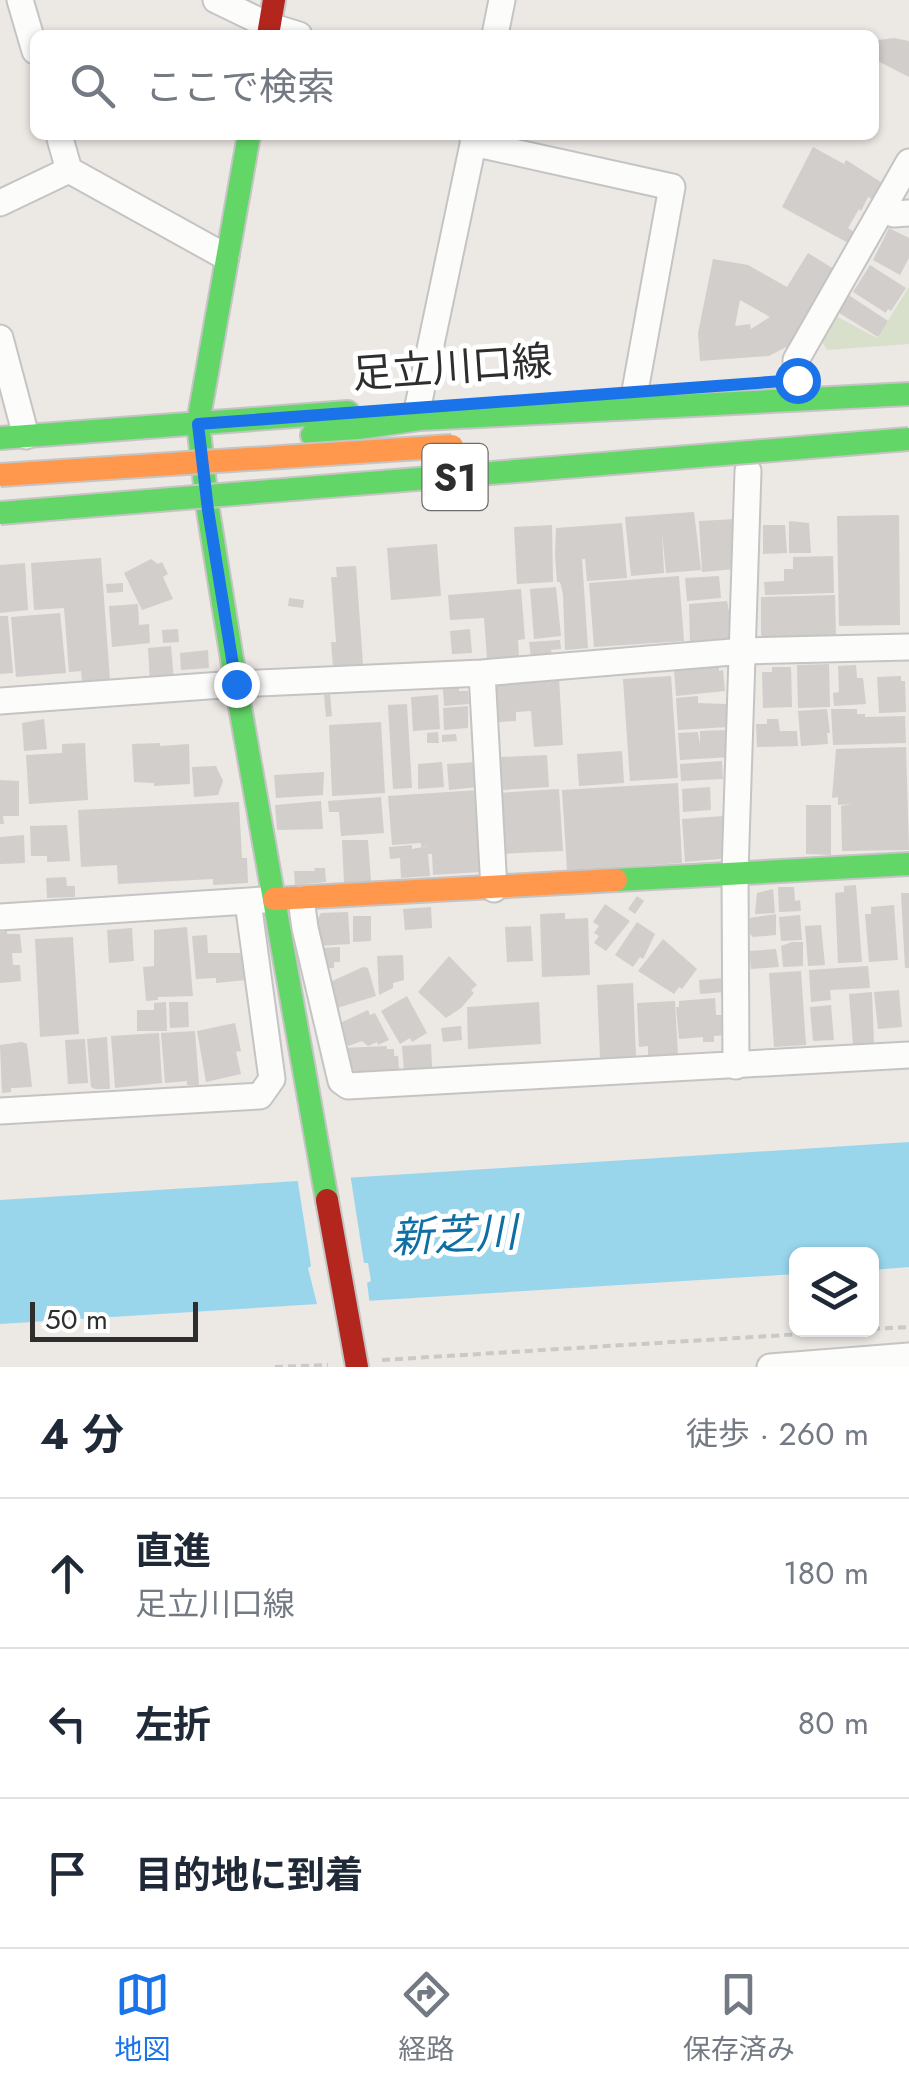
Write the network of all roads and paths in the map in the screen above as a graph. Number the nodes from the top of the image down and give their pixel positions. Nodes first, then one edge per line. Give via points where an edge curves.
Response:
1 (20, 0) edge
2 (216, 0) edge
3 (502, 0) edge
4 (270, 20) edge
5 (496, 30) edge
6 (30, 34) edge
7 (60, 140) edge
8 (248, 140) edge
9 (474, 140) edge
10 (478, 140) edge
11 (909, 162) edge
12 (69, 170) junction
13 (0, 202) edge
14 (896, 211) edge
15 (226, 257) junction
16 (0, 338) edge
17 (909, 372) edge
18 (797, 380) junction
19 (635, 392) junction
20 (909, 394) edge
21 (418, 406) junction
22 (909, 416) edge
23 (198, 424) junction
24 (689, 427) junction
25 (650, 430) dead end
26 (26, 436) junction
27 (312, 436) junction
28 (0, 438) edge
29 (909, 439) edge
30 (474, 445) dead end
31 (0, 453) edge
32 (909, 462) edge
33 (748, 472) junction
34 (0, 475) edge
35 (208, 510) junction
36 (0, 513) edge
37 (0, 526) edge
38 (909, 647) edge
39 (744, 651) junction
40 (482, 673) junction
41 (236, 684) junction
42 (0, 702) edge
43 (909, 864) edge
44 (735, 873) junction
45 (494, 889) junction
46 (302, 899) junction
47 (261, 900) junction
48 (0, 917) edge
49 (909, 1055) edge
50 (736, 1066) junction
51 (0, 1111) edge
52 (909, 1327) edge
53 (879, 1328) edge
54 (789, 1334) edge
55 (909, 1356) edge
56 (356, 1360) edge
57 (275, 1367) edge
58 (770, 1367) edge

1 - 6 street
2 - 4 street
3 - 5 street
7 - 12 street
8 - 15 main road
9 - 21 street
10 - 19 street via 672,187
11 - 14 street
12 - 13 street
12 - 15 street
14 - 18 street via 796,360
15 - 23 main road
16 - 26 street
17 - 18 main road, 足立川口線
18 - 19 main road, 足立川口線
19 - 21 main road, 足立川口線
20 - 27 main road, S1 via 420,419
21 - 23 main road, 足立川口線
22 - 24 main road, S1
23 - 26 main road, 足立川口線
23 - 35 main road
24 - 25 main road
24 - 27 main road, S1
26 - 28 main road, 足立川口線
27 - 31 main road, S1
29 - 36 main road, S1, bridge
30 - 34 main road, bridge
32 - 33 main road
33 - 35 main road
33 - 39 street
35 - 37 main road
35 - 41 main road
38 - 39 street
39 - 40 street
39 - 44 street
40 - 41 street
40 - 45 street
41 - 42 street
41 - 47 main road
43 - 44 main road
44 - 45 main road
44 - 50 street
45 - 46 main road
46 - 47 main road
46 - 50 street via 341,1081 348,1086
47 - 48 street
47 - 51 street via 272,1078 260,1096
47 - 56 main road via 314,1127
49 - 50 street
52 - 53 path
54 - 56 path
55 - 58 street
56 - 57 path

